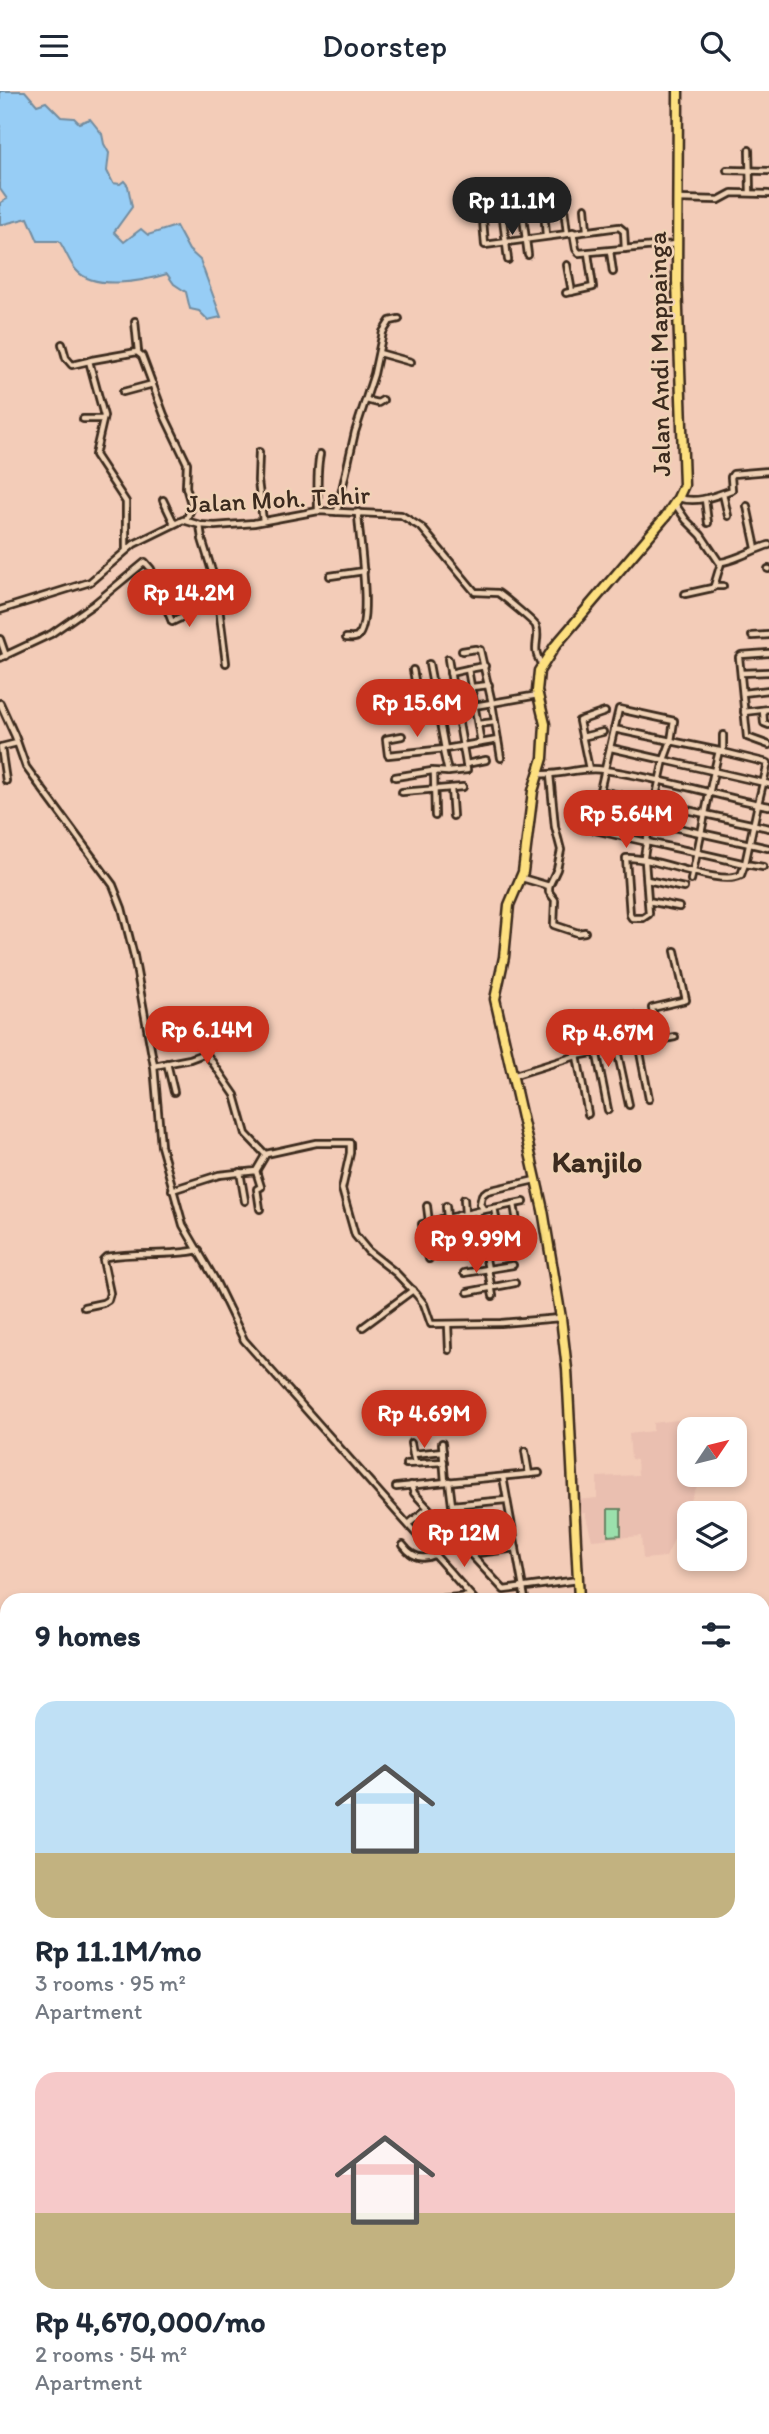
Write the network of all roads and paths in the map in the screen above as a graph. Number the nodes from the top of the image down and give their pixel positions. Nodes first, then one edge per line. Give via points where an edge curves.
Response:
1 (678, 91) edge
2 (749, 150) dead end
3 (727, 170) dead end
4 (749, 170) junction
5 (769, 171) edge
6 (562, 193) dead end
7 (750, 193) junction
8 (769, 194) edge
9 (543, 195) dead end
10 (677, 199) junction
11 (482, 208) dead end
12 (585, 208) dead end
13 (523, 217) dead end
14 (503, 219) dead end
15 (587, 230) junction
16 (570, 233) junction
17 (546, 236) junction
18 (525, 239) junction
19 (506, 242) junction
20 (677, 244) junction
21 (625, 249) junction
22 (610, 251) junction
23 (588, 253) junction
24 (527, 255) dead end
25 (508, 260) dead end
26 (567, 265) dead end
27 (613, 272) dead end
28 (399, 319) dead end
29 (135, 321) dead end
30 (62, 344) dead end
31 (138, 352) junction
32 (379, 353) junction
33 (89, 361) junction
34 (411, 362) dead end
35 (153, 384) junction
36 (123, 392) dead end
37 (366, 400) junction
38 (383, 400) dead end
39 (83, 419) dead end
40 (103, 419) junction
41 (259, 452) dead end
42 (320, 454) dead end
43 (769, 471) edge
44 (723, 494) junction
45 (705, 499) junction
46 (163, 500) dead end
47 (677, 501) junction
48 (747, 506) dead end
49 (318, 511) junction
50 (337, 512) junction
51 (358, 512) junction
52 (728, 516) dead end
53 (186, 520) junction
54 (263, 521) junction
55 (174, 523) junction
56 (709, 523) dead end
57 (200, 525) junction
58 (769, 545) edge
59 (756, 548) junction
60 (126, 551) junction
61 (721, 563) junction
62 (364, 571) junction
63 (330, 576) dead end
64 (715, 586) junction
65 (723, 586) dead end
66 (217, 588) junction
67 (201, 591) dead end
68 (685, 594) dead end
69 (219, 605) junction
70 (0, 610) edge
71 (769, 635) edge
72 (752, 636) dead end
73 (346, 638) dead end
74 (0, 639) edge
75 (461, 651) dead end
76 (769, 653) edge
77 (6, 656) junction
78 (0, 658) edge
79 (448, 659) dead end
80 (226, 663) dead end
81 (429, 664) dead end
82 (542, 664) junction
83 (485, 666) junction
84 (468, 669) junction
85 (413, 670) dead end
86 (769, 672) edge
87 (450, 673) junction
88 (741, 673) junction
89 (489, 685) junction
90 (472, 687) junction
91 (769, 690) edge
92 (743, 692) junction
93 (538, 695) junction
94 (0, 703) edge
95 (492, 703) junction
96 (475, 706) junction
97 (457, 709) junction
98 (766, 709) edge
99 (438, 712) junction
100 (604, 712) dead end
101 (744, 712) junction
102 (495, 722) junction
103 (478, 724) junction
104 (769, 725) edge
105 (614, 729) junction
106 (603, 733) dead end
107 (723, 735) dead end
108 (402, 736) dead end
109 (582, 737) junction
110 (498, 740) junction
111 (671, 741) junction
112 (17, 743) junction
113 (481, 743) junction
114 (769, 745) edge
115 (463, 746) junction
116 (1, 747) edge
117 (610, 748) junction
118 (444, 749) junction
119 (721, 752) junction
120 (769, 757) edge
121 (501, 758) dead end
122 (486, 760) dead end
123 (664, 760) junction
124 (768, 763) edge
125 (466, 764) junction
126 (589, 769) junction
127 (605, 770) junction
128 (714, 771) junction
129 (434, 772) junction
130 (448, 772) junction
131 (538, 774) junction
132 (550, 775) junction
133 (395, 777) dead end
134 (6, 781) dead end
135 (659, 781) junction
136 (766, 784) edge
137 (464, 787) dead end
138 (451, 788) junction
139 (436, 789) junction
140 (600, 791) junction
141 (402, 793) dead end
142 (709, 793) junction
143 (654, 803) junction
144 (758, 804) junction
145 (769, 806) edge
146 (595, 812) junction
147 (704, 814) junction
148 (453, 816) dead end
149 (435, 817) dead end
150 (651, 822) junction
151 (754, 824) junction
152 (769, 828) edge
153 (700, 833) junction
154 (647, 841) junction
155 (750, 844) junction
156 (768, 848) edge
157 (697, 852) junction
158 (645, 861) junction
159 (745, 864) junction
160 (763, 867) dead end
161 (692, 871) junction
162 (521, 877) junction
163 (646, 880) junction
164 (691, 880) dead end
165 (549, 886) junction
166 (684, 888) dead end
167 (648, 901) junction
168 (679, 907) dead end
169 (585, 932) dead end
170 (675, 951) dead end
171 (633, 1016) dead end
172 (208, 1023) dead end
173 (199, 1024) junction
174 (180, 1027) dead end
175 (612, 1027) dead end
176 (592, 1030) dead end
177 (573, 1035) dead end
178 (675, 1037) dead end
179 (658, 1040) junction
180 (638, 1044) junction
181 (617, 1048) junction
182 (596, 1052) junction
183 (206, 1053) junction
184 (576, 1056) junction
185 (167, 1063) junction
186 (154, 1066) junction
187 (511, 1076) junction
188 (174, 1092) dead end
189 (649, 1099) dead end
190 (629, 1105) dead end
191 (608, 1110) dead end
192 (588, 1114) dead end
193 (265, 1154) junction
194 (256, 1171) junction
195 (240, 1172) junction
196 (536, 1179) junction
197 (172, 1190) junction
198 (464, 1199) dead end
199 (245, 1201) dead end
200 (524, 1202) dead end
201 (514, 1204) junction
202 (427, 1206) dead end
203 (446, 1206) dead end
204 (494, 1208) junction
205 (260, 1209) dead end
206 (484, 1210) junction
207 (477, 1211) junction
208 (462, 1215) junction
209 (444, 1219) junction
210 (429, 1222) junction
211 (520, 1240) dead end
212 (510, 1246) dead end
213 (502, 1247) junction
214 (199, 1249) junction
215 (484, 1250) junction
216 (466, 1254) junction
217 (447, 1255) dead end
218 (458, 1255) dead end
219 (429, 1259) dead end
220 (513, 1265) dead end
221 (488, 1269) junction
222 (464, 1273) dead end
223 (515, 1283) dead end
224 (491, 1288) junction
225 (413, 1290) junction
226 (468, 1292) dead end
227 (493, 1296) dead end
228 (84, 1307) dead end
229 (561, 1318) junction
230 (448, 1325) junction
231 (363, 1327) dead end
232 (449, 1350) dead end
233 (411, 1443) dead end
234 (442, 1443) dead end
235 (443, 1451) junction
236 (525, 1451) dead end
237 (413, 1454) junction
238 (444, 1462) junction
239 (415, 1463) junction
240 (406, 1464) dead end
241 (539, 1473) dead end
242 (529, 1474) junction
243 (503, 1477) junction
244 (447, 1481) junction
245 (411, 1485) junction
246 (396, 1487) dead end
247 (506, 1500) junction
248 (428, 1508) junction
249 (411, 1522) dead end
250 (443, 1525) junction
251 (511, 1525) junction
252 (450, 1532) junction
253 (427, 1539) dead end
254 (402, 1545) dead end
255 (516, 1548) junction
256 (470, 1554) junction
257 (434, 1555) junction
258 (578, 1580) junction
259 (523, 1587) junction
260 (468, 1593) edge
261 (524, 1593) edge
262 (579, 1593) edge

1 - 10 main road, Jalan Andi Mappainga
2 - 4 street
3 - 4 street
4 - 5 street
4 - 7 street
6 - 16 street
7 - 8 street
7 - 10 street via 732,193 719,200
9 - 17 street
10 - 20 main road, Jalan Andi Mappainga
11 - 19 street via 485,245
12 - 15 street
13 - 18 street
14 - 19 street
15 - 16 street
15 - 21 street via 621,228
16 - 17 street
16 - 23 street via 577,252
17 - 18 street
18 - 19 street
18 - 24 street
19 - 25 street
20 - 21 street
20 - 47 main road, Jalan Andi Mappainga via 685,473
21 - 22 street
22 - 23 street
22 - 27 street
23 - 26 street via 593,287 569,293
28 - 32 street via 386,327
29 - 31 street
30 - 33 street via 70,364
31 - 33 street
31 - 35 street
32 - 34 street
32 - 37 street
33 - 40 street
35 - 36 street
35 - 53 street via 187,463 186,487 192,507
37 - 38 street
37 - 50 street
39 - 40 street
40 - 60 street via 95,455 126,502
41 - 54 street
42 - 49 street
43 - 44 street via 733,474 732,490
44 - 45 street
44 - 52 street
45 - 47 street
45 - 56 street
46 - 55 street
47 - 61 street via 686,520
47 - 82 main road, Jalan Andi Mappainga
48 - 59 street
49 - 50 street, Jalan Moh. Tahir
49 - 54 street, Jalan Moh. Tahir
50 - 51 street, Jalan Moh. Tahir
51 - 62 street
51 - 82 street, Jalan Moh. Tahir via 401,515 415,522 475,592 498,593 530,618 537,628 535,652
53 - 55 street, Jalan Moh. Tahir
53 - 57 street, Jalan Moh. Tahir
54 - 57 street, Jalan Moh. Tahir
55 - 60 street, Jalan Moh. Tahir
57 - 66 street
58 - 59 street
59 - 61 street
60 - 70 street, Jalan Moh. Tahir via 90,582
61 - 64 street
62 - 63 street
62 - 73 street via 360,630 356,638
64 - 65 street
64 - 68 street
66 - 67 street
66 - 69 street
69 - 77 street via 195,604 187,615 172,622 145,562 52,633
69 - 80 street
71 - 72 street
74 - 77 street
75 - 83 street via 480,650
76 - 88 street via 741,655
77 - 78 street
79 - 87 street
81 - 99 street
82 - 93 main road
83 - 84 street
83 - 89 street
84 - 87 street
84 - 90 street
85 - 99 street via 419,710
86 - 88 street
87 - 97 street
88 - 92 street
89 - 90 street
89 - 95 street
90 - 96 street
91 - 92 street
92 - 101 street
93 - 95 street
93 - 131 main road via 545,731
94 - 112 street
95 - 96 street
95 - 102 street
96 - 97 street
96 - 103 street
97 - 99 street
97 - 115 street
98 - 101 street
98 - 104 street via 764,723
99 - 118 street
100 - 109 street via 579,719
101 - 114 street via 747,737
102 - 103 street
102 - 110 street
103 - 113 street
105 - 111 street
105 - 111 street via 619,709 674,722
105 - 117 street
106 - 109 street
107 - 119 street
108 - 118 street via 386,739 388,755
109 - 126 street
110 - 113 street
110 - 121 street
111 - 119 street
111 - 123 street
112 - 116 street
112 - 186 street via 26,767 116,891
113 - 115 street
115 - 118 street
115 - 125 street
116 - 134 street
117 - 123 street
117 - 127 street
118 - 130 street
119 - 124 street
119 - 128 street
120 - 124 street
122 - 125 street
123 - 128 street
123 - 135 street
124 - 136 street
125 - 130 street via 467,770
126 - 127 street
126 - 132 street
127 - 135 street
127 - 140 street
128 - 136 street
128 - 142 street
129 - 130 street
129 - 133 street
129 - 139 street
131 - 132 street
131 - 162 main road
132 - 165 street via 561,851
135 - 142 street
135 - 143 street
136 - 144 street
137 - 138 street
138 - 139 street
138 - 148 street
139 - 141 street
139 - 149 street
140 - 143 street
140 - 146 street
142 - 144 street
142 - 147 street
143 - 147 street
143 - 150 street
144 - 145 street
144 - 151 street
146 - 150 street
146 - 154 street via 591,829
147 - 151 street
147 - 153 street
150 - 153 street
150 - 154 street
151 - 152 street
151 - 155 street
153 - 155 street
153 - 157 street
154 - 157 street
154 - 158 street
155 - 156 street
155 - 159 street
157 - 159 street
157 - 161 street
158 - 161 street
158 - 163 street
158 - 167 street via 625,859 631,917 648,916
159 - 160 street
159 - 161 street via 737,878
161 - 164 street
162 - 165 street
162 - 187 main road via 509,905 495,999
163 - 166 street
163 - 167 street
165 - 169 street via 555,899 554,926
167 - 168 street
170 - 179 street via 686,1000 652,1009
171 - 180 street
172 - 173 street
173 - 174 street
173 - 183 street
175 - 181 street
176 - 182 street
177 - 184 street
178 - 179 street
179 - 180 street
180 - 181 street
180 - 189 street
181 - 182 street
181 - 190 street
182 - 184 street
182 - 191 street
183 - 185 street
183 - 193 street via 236,1095 246,1134
184 - 187 street
184 - 192 street
185 - 186 street
185 - 188 street
186 - 197 street via 159,1135
187 - 196 main road
193 - 194 street
193 - 225 street via 316,1143 350,1143 342,1193 355,1235
194 - 195 street
194 - 205 street
195 - 197 street
195 - 199 street
196 - 206 street via 487,1191 480,1204
196 - 229 main road
197 - 214 street via 183,1226
198 - 208 street
200 - 201 street
201 - 204 street
201 - 211 street
202 - 210 street
203 - 209 street
204 - 206 street
204 - 213 street
206 - 207 street
207 - 208 street
207 - 215 street
208 - 209 street
208 - 216 street
209 - 210 street
209 - 217 street
210 - 219 street via 422,1224
212 - 213 street
213 - 215 street
214 - 228 street via 176,1255 138,1253 104,1258 108,1300
214 - 257 street via 244,1340
215 - 216 street
215 - 221 street
216 - 218 street
220 - 221 street
221 - 222 street
221 - 224 street
223 - 224 street
224 - 226 street
224 - 227 street
225 - 230 street via 431,1324
225 - 231 street
229 - 230 street
229 - 258 main road
230 - 232 street
233 - 237 street
234 - 235 street
235 - 237 street
235 - 238 street
236 - 242 street
237 - 239 street
238 - 239 street
238 - 244 street
239 - 240 street
241 - 242 street
242 - 243 street
243 - 244 street
243 - 247 street
244 - 245 street
244 - 247 street via 452,1505
245 - 246 street
245 - 248 street
247 - 251 street
248 - 249 street
248 - 250 street
250 - 252 street
250 - 253 street
251 - 252 street
251 - 255 street
252 - 256 street
254 - 257 street via 415,1556
255 - 256 street
255 - 259 street
256 - 259 street via 504,1590
257 - 260 street
258 - 259 street
258 - 262 main road
259 - 261 street

